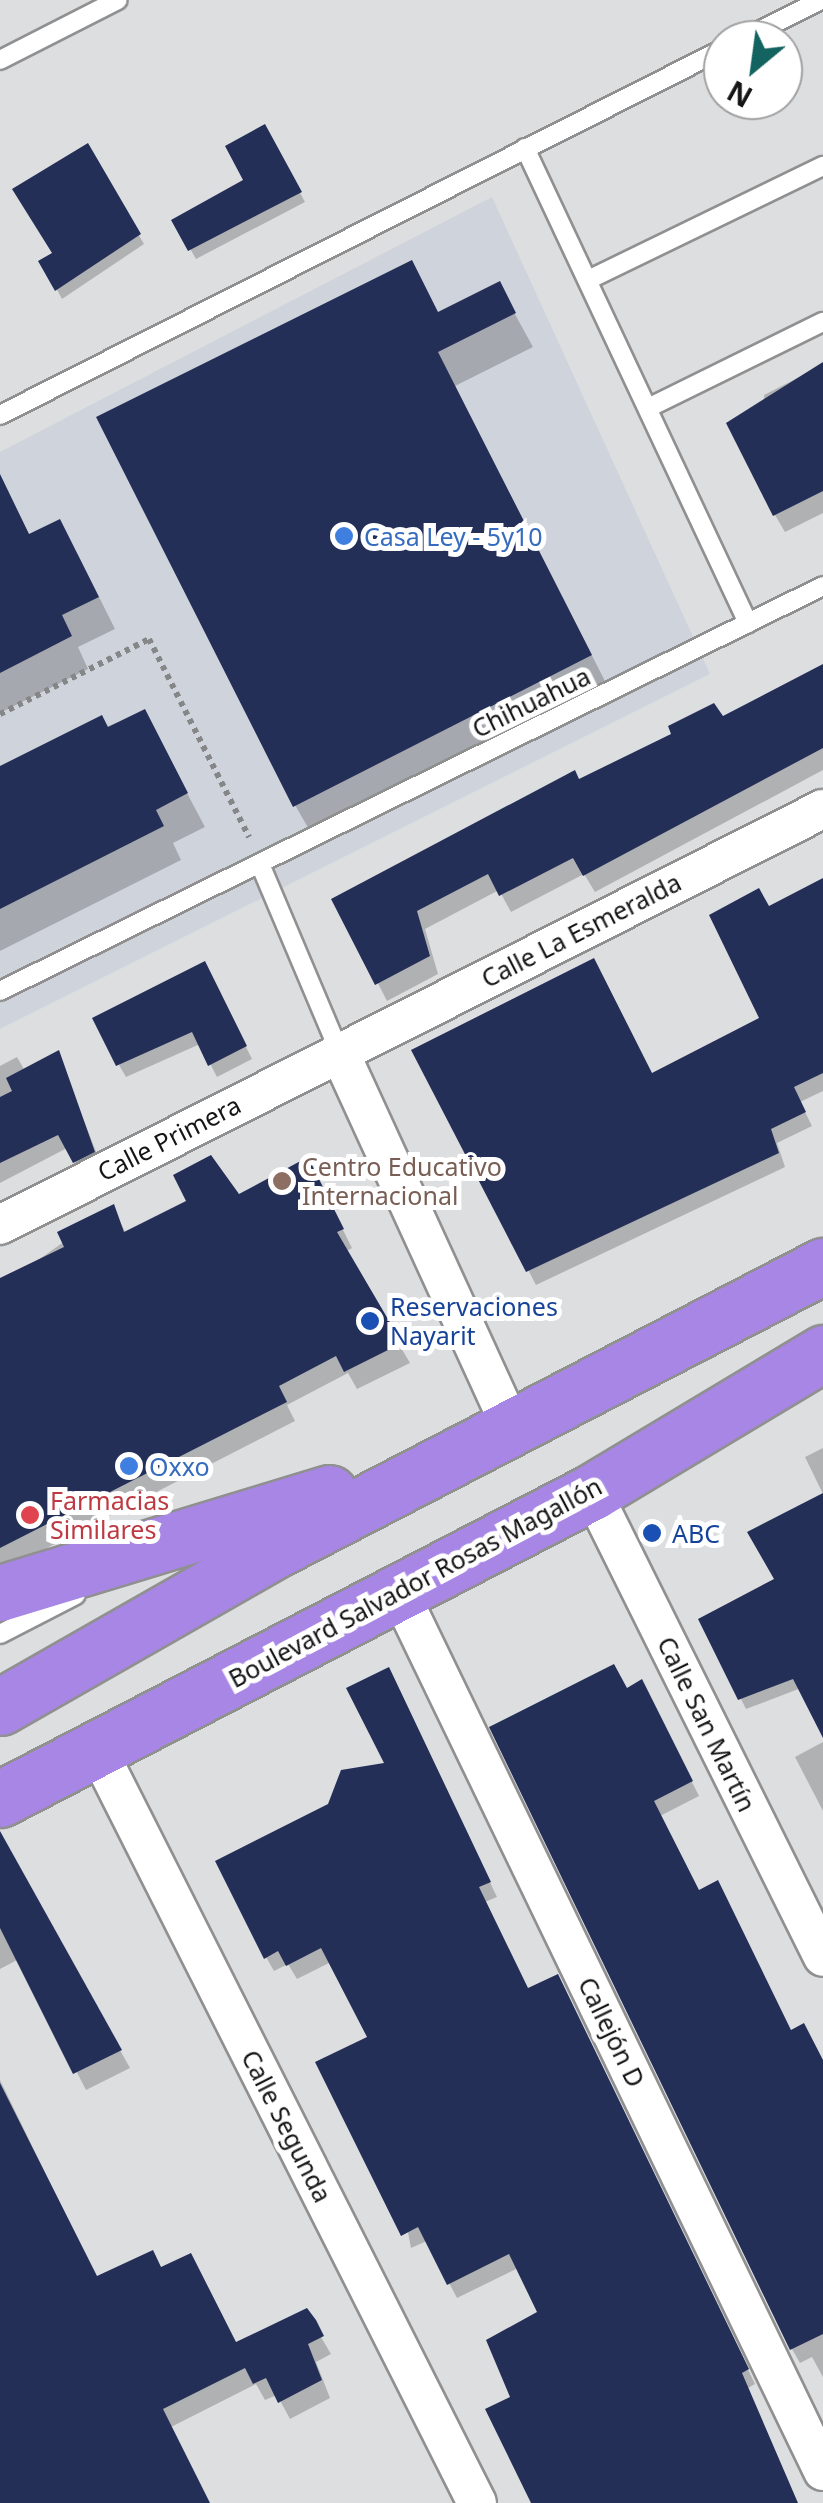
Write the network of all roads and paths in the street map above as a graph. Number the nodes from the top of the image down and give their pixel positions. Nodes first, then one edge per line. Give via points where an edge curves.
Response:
1 (118, 0) edge
2 (821, 0) edge
3 (781, 20) edge
4 (703, 59) edge
5 (0, 60) edge
6 (525, 148) junction
7 (823, 166) edge
8 (590, 279) junction
9 (823, 322) edge
10 (652, 406) junction
11 (0, 415) edge
12 (823, 586) edge
13 (748, 623) junction
14 (0, 714) edge
15 (823, 809) edge
16 (260, 864) junction
17 (0, 991) edge
18 (338, 1051) junction
19 (0, 1224) edge
20 (823, 1266) edge
21 (823, 1354) edge
22 (489, 1440) junction
23 (592, 1492) junction
24 (192, 1534) junction
25 (399, 1592) junction
26 (0, 1593) edge
27 (0, 1634) edge
28 (0, 1706) edge
29 (97, 1749) junction
30 (0, 1800) edge
31 (823, 1957) edge
32 (823, 2471) edge
33 (477, 2503) edge

1 - 5 lane
2 - 3 lane
4 - 6 lane
6 - 8 lane
6 - 11 lane
7 - 8 lane
8 - 10 lane
9 - 10 lane
10 - 13 lane
12 - 13 lane, Chihuahua
13 - 16 lane, Chihuahua
14 - 16 path via 149,639
15 - 18 street, Calle La Esmeralda
16 - 17 lane, Chihuahua
16 - 18 lane
18 - 19 street, Calle Primera
18 - 22 street
20 - 22 highway
21 - 23 highway, Boulevard Salvador Rosas Magallón
22 - 24 highway
22 - 28 highway
23 - 25 highway, Boulevard Salvador Rosas Magallón
23 - 31 street, Calle San Martín
24 - 26 highway
24 - 27 lane
25 - 29 highway, Boulevard Salvador Rosas Magallón
25 - 32 street, Callejón D
29 - 30 highway, Boulevard Salvador Rosas Magallón
29 - 33 street, Calle Segunda

